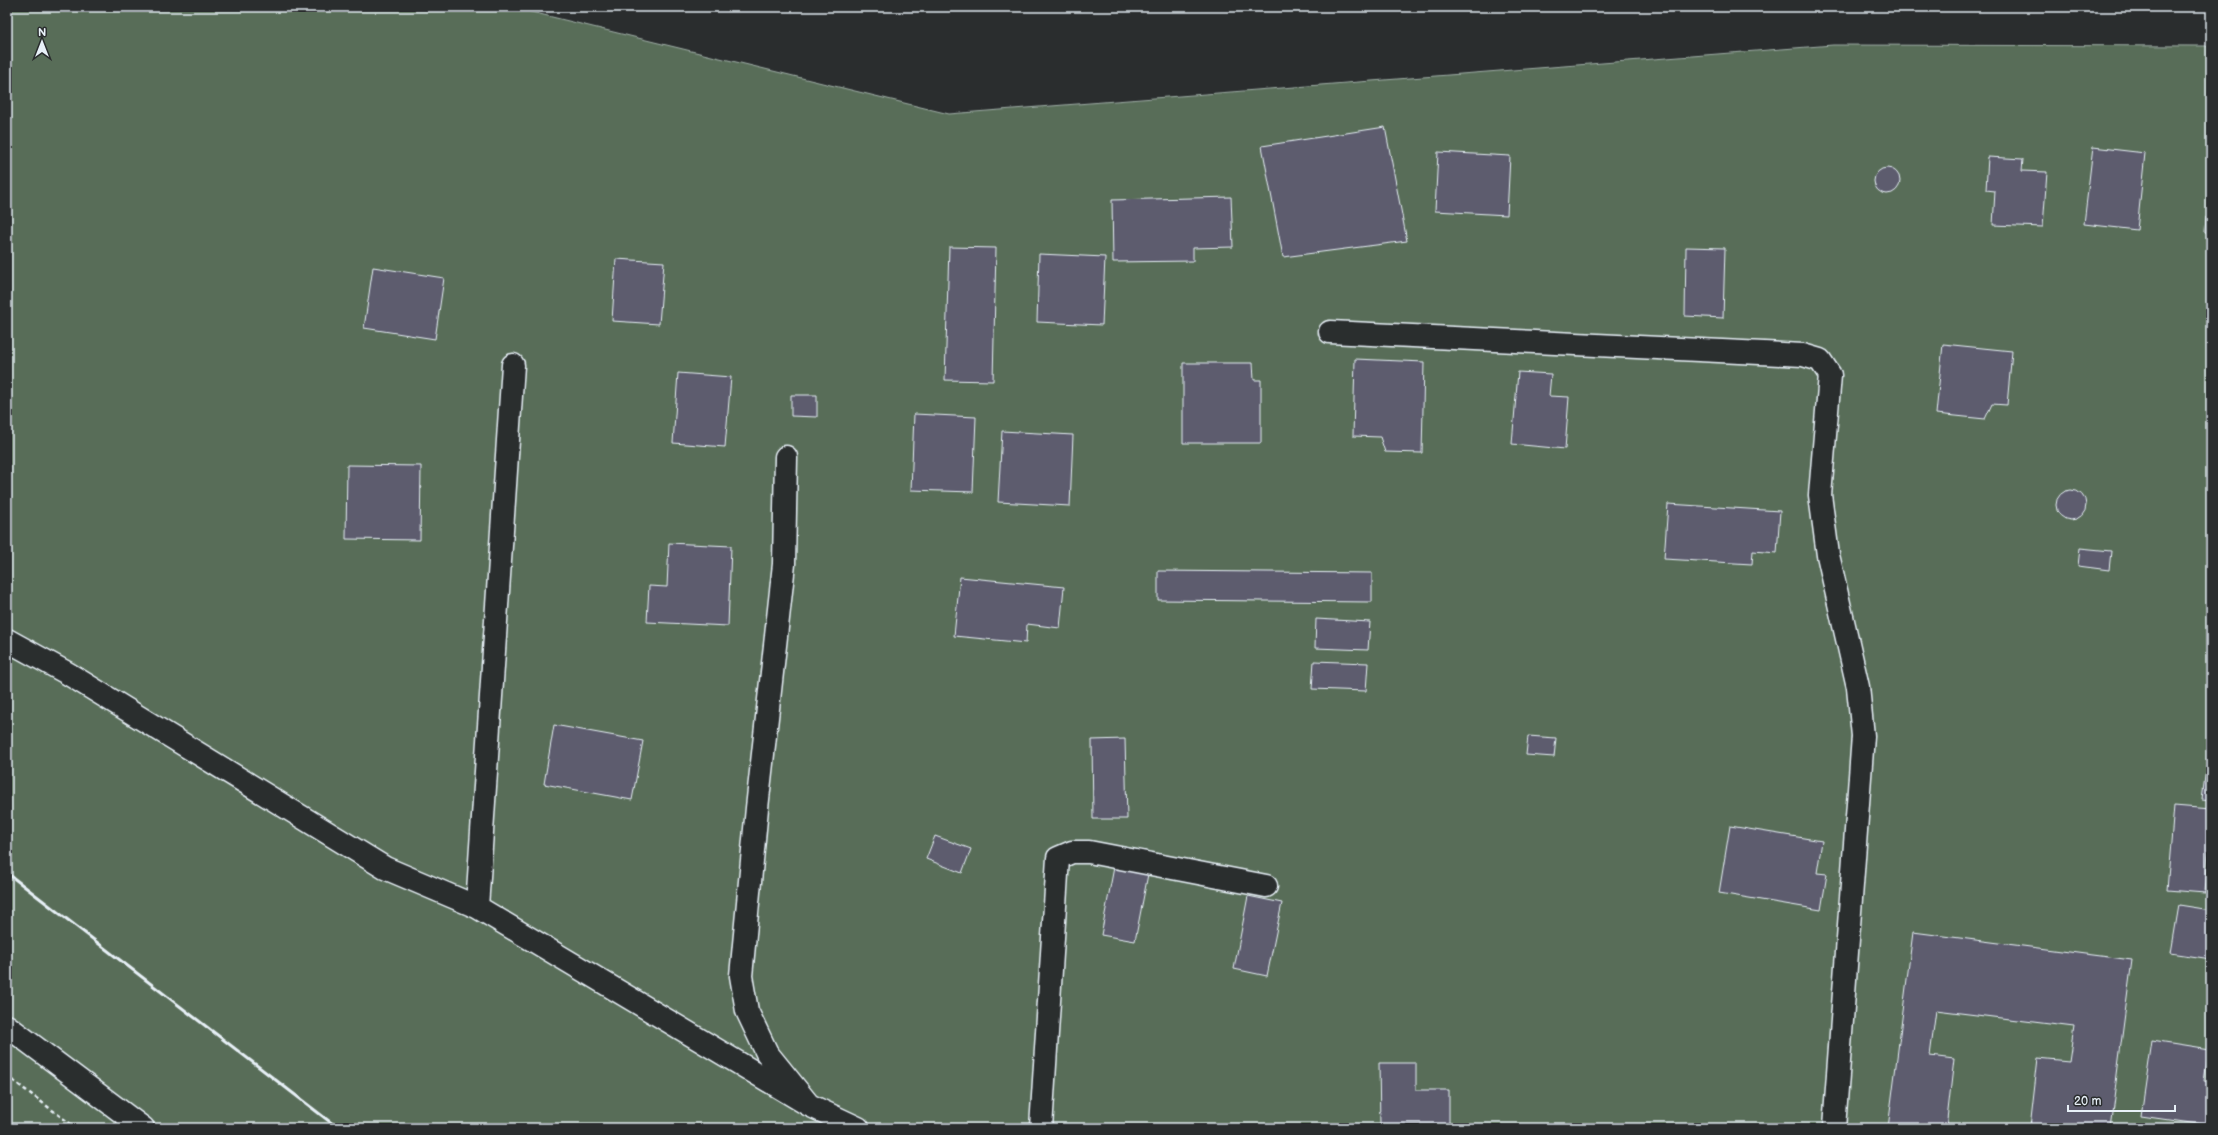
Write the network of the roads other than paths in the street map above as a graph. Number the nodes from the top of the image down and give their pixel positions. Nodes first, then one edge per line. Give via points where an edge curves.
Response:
1 (1330, 332) dead end
2 (513, 365) dead end
3 (786, 457) dead end
4 (7, 640) edge
5 (1266, 886) dead end
6 (477, 907) junction
7 (7, 1026) edge
8 (809, 1105) junction
9 (143, 1128) edge
10 (858, 1128) edge
11 (1041, 1128) edge
12 (1834, 1128) edge

1 - 12 street via 1803,355 1820,360 1830,375 1820,495 1828,555 1858,687 1863,736
2 - 6 street
3 - 8 street via 784,564 741,976 747,1011 755,1031 767,1053
4 - 6 street via 67,673 385,868
5 - 11 street via 1089,852 1072,852 1058,858
6 - 8 street
7 - 9 street
8 - 10 street

